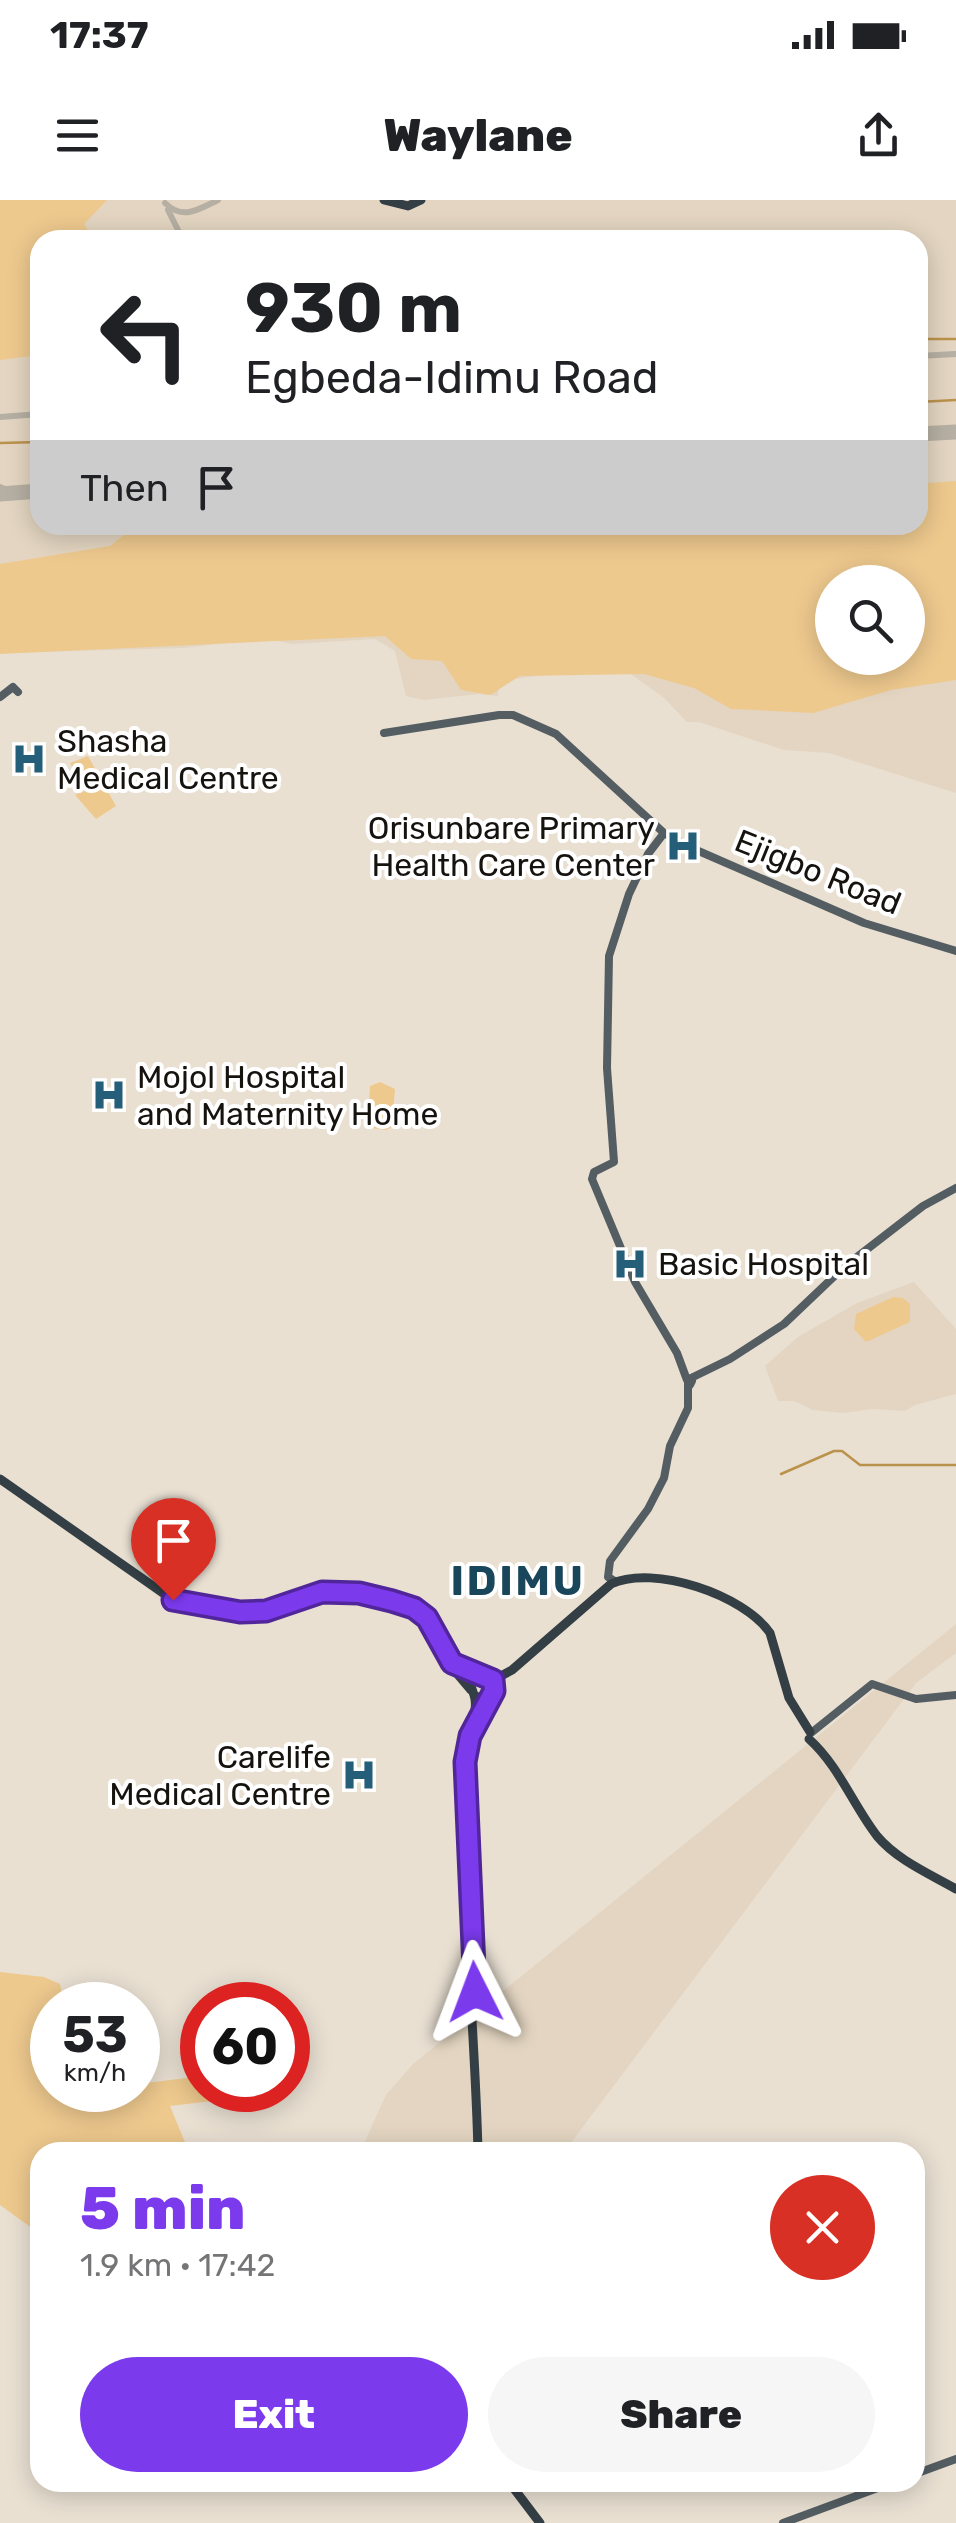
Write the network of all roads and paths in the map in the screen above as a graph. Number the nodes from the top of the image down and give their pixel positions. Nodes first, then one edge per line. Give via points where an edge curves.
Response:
1 (384, 200) edge
2 (421, 200) edge
3 (18, 692) dead end
4 (0, 697) edge
5 (384, 734) dead end
6 (664, 834) junction
7 (956, 950) edge
8 (956, 1189) edge
9 (689, 1382) junction
10 (0, 1481) edge
11 (616, 1582) junction
12 (605, 1589) junction
13 (392, 1602) junction
14 (485, 1675) junction
15 (472, 1693) junction
16 (492, 1694) junction
17 (956, 1696) edge
18 (811, 1734) junction
19 (464, 1840) junction
20 (956, 1887) edge
21 (479, 2142) edge
22 (956, 2460) edge
23 (925, 2471) edge
24 (514, 2492) edge
25 (867, 2492) edge
26 (537, 2523) edge
27 (784, 2523) edge

1 - 2 main road via 408,206
3 - 4 street via 13,687
5 - 6 street, Ejigbo Road via 499,715 541,725
6 - 7 street, Ejigbo Road via 864,923
6 - 9 street via 622,911 609,956 614,1162 592,1179 635,1282
8 - 9 street via 845,1270 786,1326
9 - 11 street via 688,1408 662,1483 610,1561 608,1577
9 - 12 street via 662,1477 607,1561
10 - 13 main road via 172,1603 246,1616 338,1594
11 - 12 main road
11 - 18 main road via 640,1578 700,1588 756,1618 770,1634 789,1698
12 - 14 main road via 512,1670
13 - 14 main road via 427,1618 452,1663
13 - 15 main road via 423,1620
14 - 15 main road via 472,1682
14 - 16 main road via 494,1684
15 - 16 main road via 481,1699
15 - 19 main road via 476,1712 461,1758
16 - 18 main road via 610,1588 651,1582 704,1592 761,1626 786,1698
16 - 19 main road via 465,1756
17 - 18 street via 916,1699 872,1684
18 - 20 main road via 883,1838
18 - 20 main road via 881,1840
19 - 21 main road
22 - 23 street
24 - 26 main road
25 - 27 street

